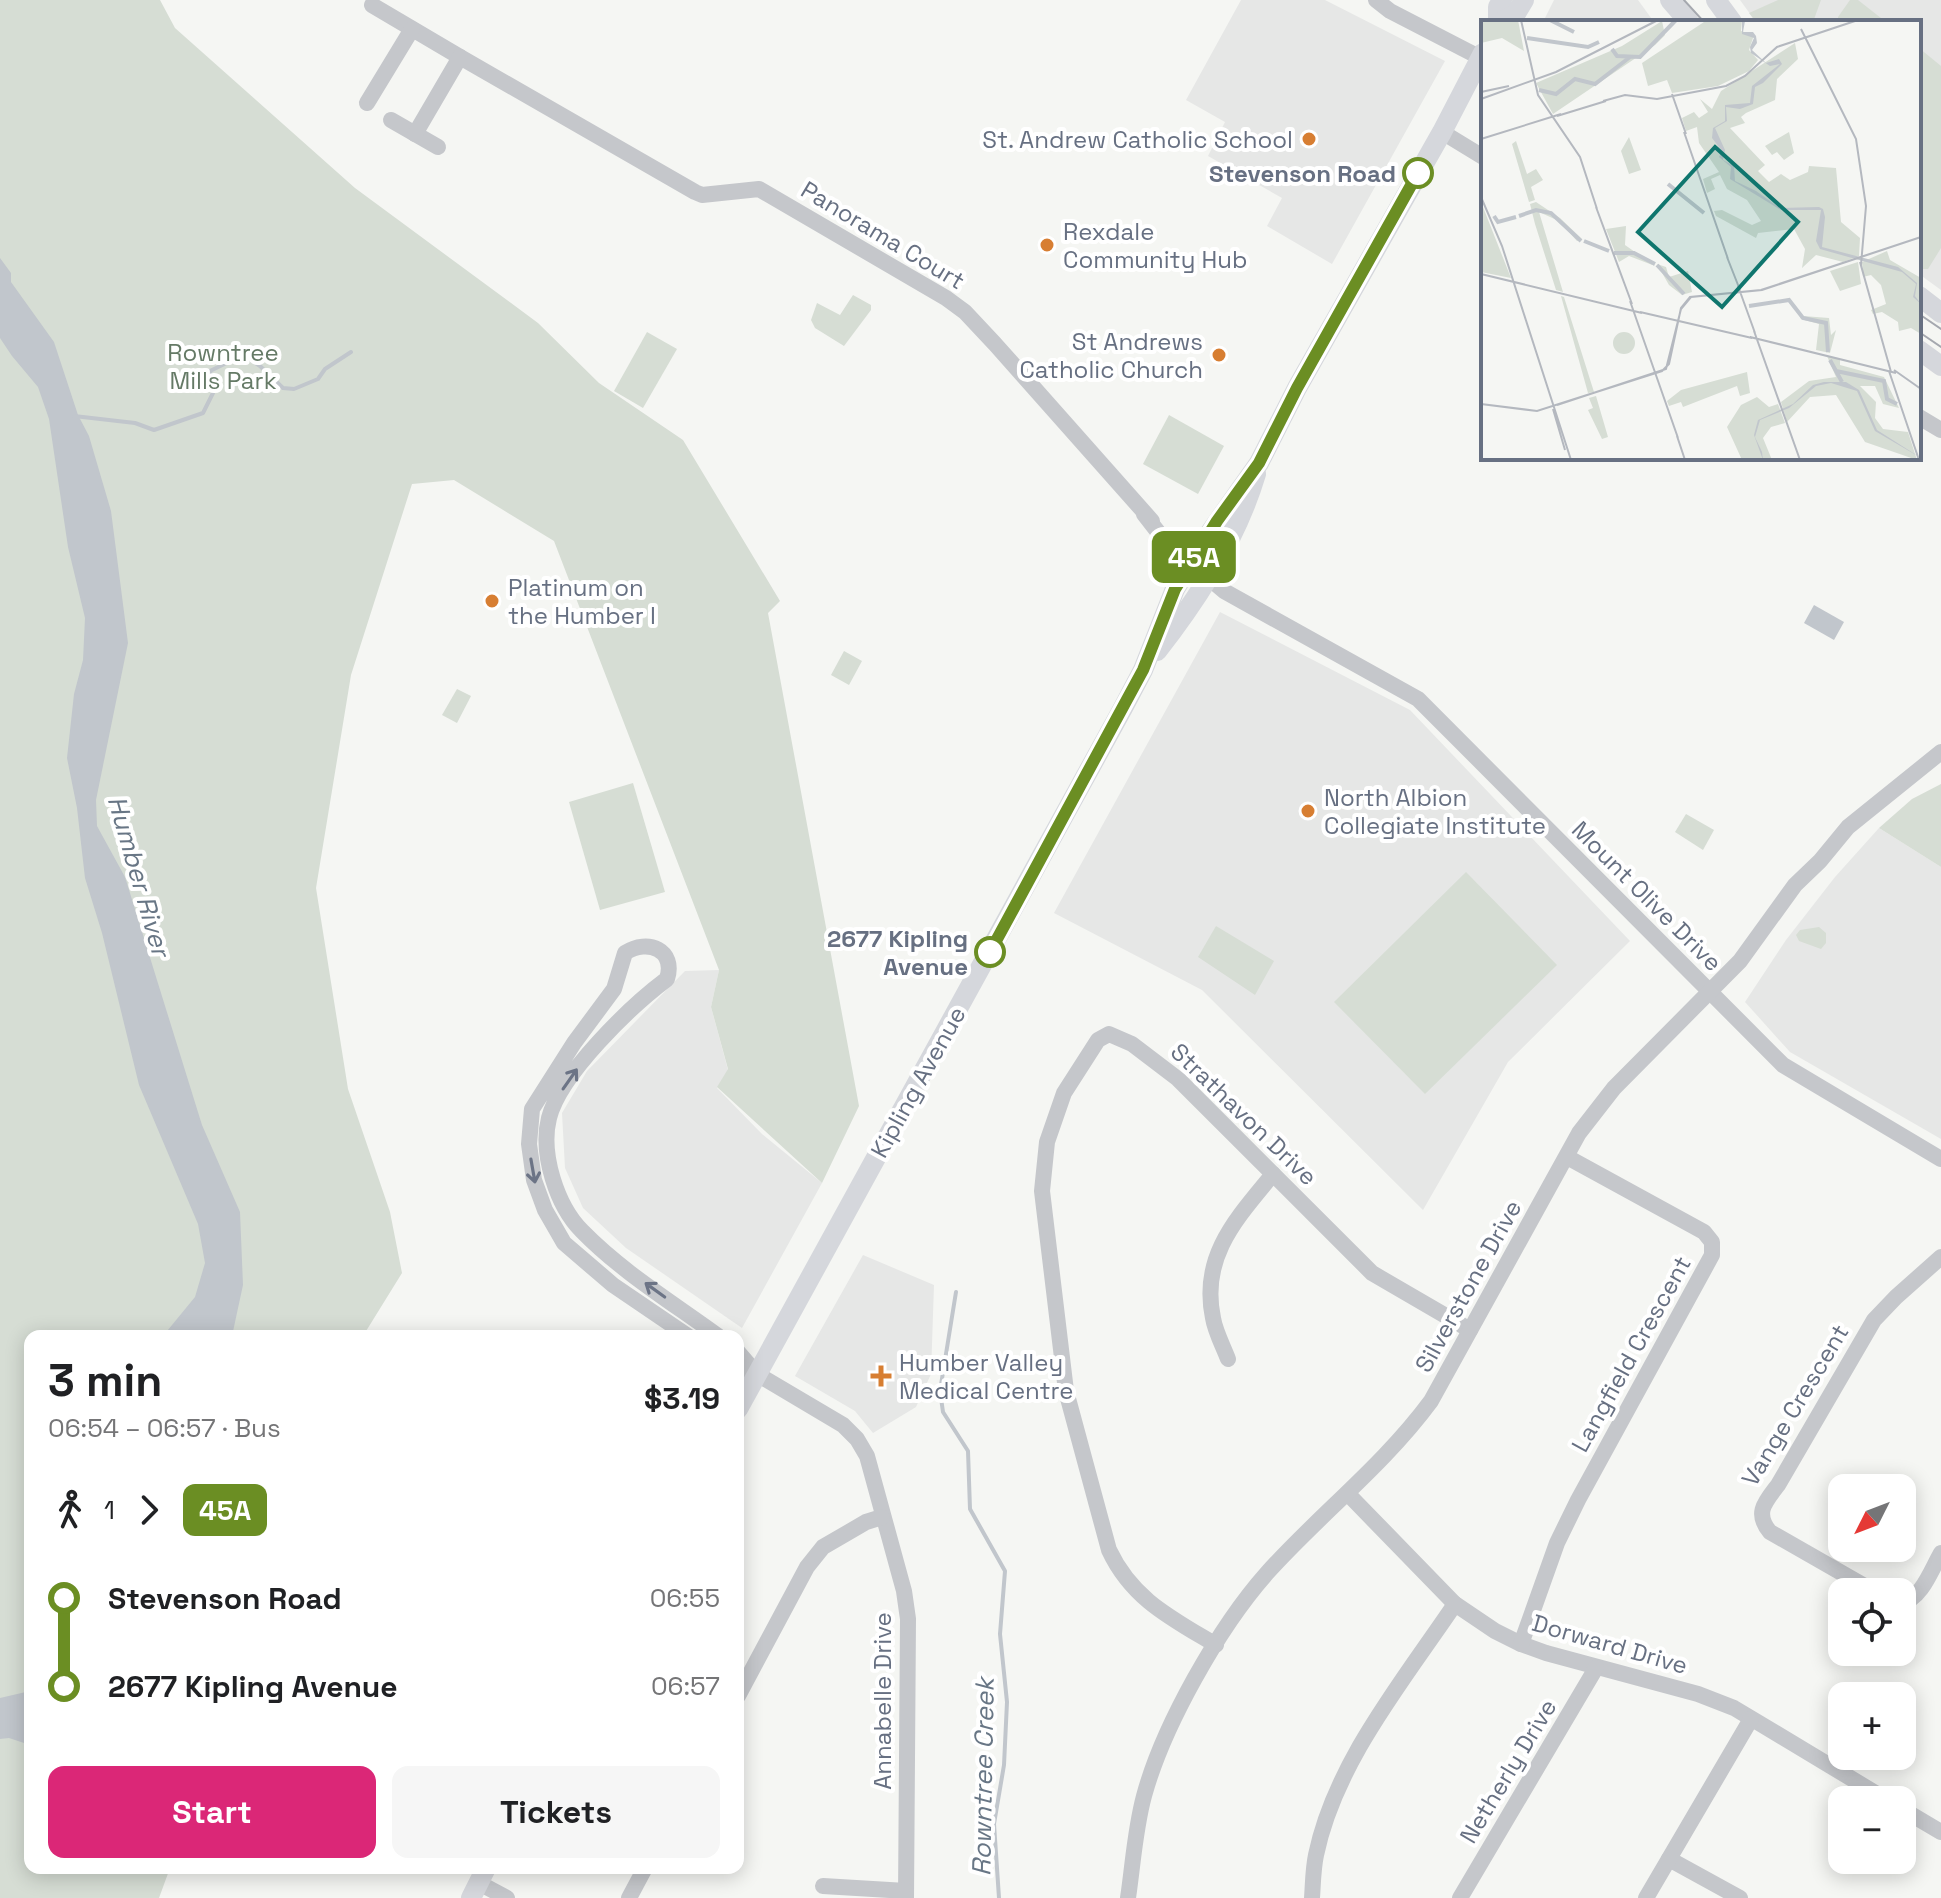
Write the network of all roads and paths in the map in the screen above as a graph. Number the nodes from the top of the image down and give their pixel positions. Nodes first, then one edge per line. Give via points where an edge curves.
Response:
1 (1376, 0) edge
2 (1502, 0) edge
3 (1524, 0) edge
4 (1670, 0) edge
5 (1716, 0) edge
6 (372, 5) dead end
7 (1499, 20) edge
8 (1504, 20) edge
9 (1687, 20) edge
10 (1731, 20) edge
11 (412, 29) junction
12 (1481, 55) edge
13 (460, 57) junction
14 (1481, 57) edge
15 (367, 103) dead end
16 (391, 120) dead end
17 (1442, 132) junction
18 (415, 134) junction
19 (438, 147) dead end
20 (1481, 156) edge
21 (1921, 298) edge
22 (1941, 313) edge
23 (1921, 351) edge
24 (1941, 366) edge
25 (1921, 418) edge
26 (1941, 430) edge
27 (1259, 463) junction
28 (1183, 557) junction
29 (1207, 577) junction
30 (1143, 670) junction
31 (1941, 752) edge
32 (1710, 994) junction
33 (1567, 1157) junction
34 (1941, 1159) edge
35 (1273, 1174) junction
36 (1941, 1257) edge
37 (625, 1269) junction
38 (613, 1285) junction
39 (679, 1330) edge
40 (710, 1330) edge
41 (1470, 1330) junction
42 (1228, 1359) dead end
43 (747, 1370) edge
44 (1348, 1494) junction
45 (882, 1517) junction
46 (1941, 1553) edge
47 (1850, 1578) edge
48 (1916, 1595) edge
49 (1455, 1604) junction
50 (1521, 1644) junction
51 (1216, 1645) junction
52 (1596, 1668) junction
53 (744, 1685) edge
54 (1751, 1719) junction
55 (1863, 1786) edge
56 (1916, 1817) edge
57 (1941, 1832) edge
58 (1669, 1859) junction
59 (642, 1874) edge
60 (479, 1883) edge
61 (823, 1886) dead end
62 (906, 1894) edge
63 (507, 1898) edge
64 (629, 1898) edge
65 (1128, 1898) edge
66 (1312, 1898) edge
67 (1460, 1898) edge
68 (1646, 1898) edge
69 (1740, 1898) edge

1 - 12 street
2 - 7 main road
3 - 8 main road via 1515,15
4 - 9 main road
5 - 10 main road
6 - 11 street
11 - 13 street
11 - 15 street
13 - 18 street
13 - 28 street, Panorama Court via 702,195 759,189 946,298 995,344
14 - 17 main road, Kipling Avenue
16 - 18 street
17 - 20 street
17 - 27 main road, Kipling Avenue
18 - 19 street
21 - 22 main road
23 - 24 main road
25 - 26 street
27 - 28 main road, Kipling Avenue
27 - 29 main road, Kipling Avenue via 1247,503
28 - 29 street
28 - 30 main road, Kipling Avenue
29 - 30 main road, Kipling Avenue
29 - 32 street, Mount Olive Drive via 1418,699
30 - 43 main road, Kipling Avenue
31 - 32 street, Silverstone Drive via 1848,827
32 - 33 street, Silverstone Drive via 1614,1088
32 - 34 street, Mount Olive Drive via 1783,1065
33 - 41 street, Silverstone Drive
33 - 50 street, Langfield Crescent via 1704,1232 1712,1242 1712,1255 1578,1500
35 - 41 street, Strathavon Drive via 1372,1273
35 - 42 street via 1227,1232 1211,1273 1213,1318
35 - 51 street, Strathavon Drive via 1178,1079 1132,1044 1109,1034 1098,1040 1064,1093 1047,1142 1042,1191 1066,1391 1109,1550 1134,1589
36 - 47 street, Vange Crescent via 1874,1320 1761,1510 1770,1532
37 - 38 street
37 -> 38 street via 581,1230 559,1199 548,1150 549,1118 587,1056 667,979 668,962 650,944 625,953 614,989 532,1109 532,1168 545,1210 564,1243
40 -> 37 street
38 - 39 street
41 - 44 street, Silverstone Drive via 1417,1420
43 - 45 street, Annabelle Drive via 843,1425 857,1439 867,1456
44 - 49 street, Dorward Drive
44 - 51 street, Silverstone Drive via 1266,1574
45 - 53 street via 823,1547
45 - 62 street, Annabelle Drive via 908,1619
46 - 48 street
49 - 50 street, Dorward Drive
49 - 66 street via 1382,1709 1333,1799 1315,1856
50 - 52 street, Dorward Drive
51 - 65 street, Silverstone Drive via 1155,1761
52 - 54 street, Dorward Drive via 1698,1694
52 - 67 street, Netherly Drive
54 - 55 street, Dorward Drive
54 - 58 street
56 - 57 street
58 - 68 street
58 - 69 street
59 - 64 street
60 - 63 street
61 - 62 street

